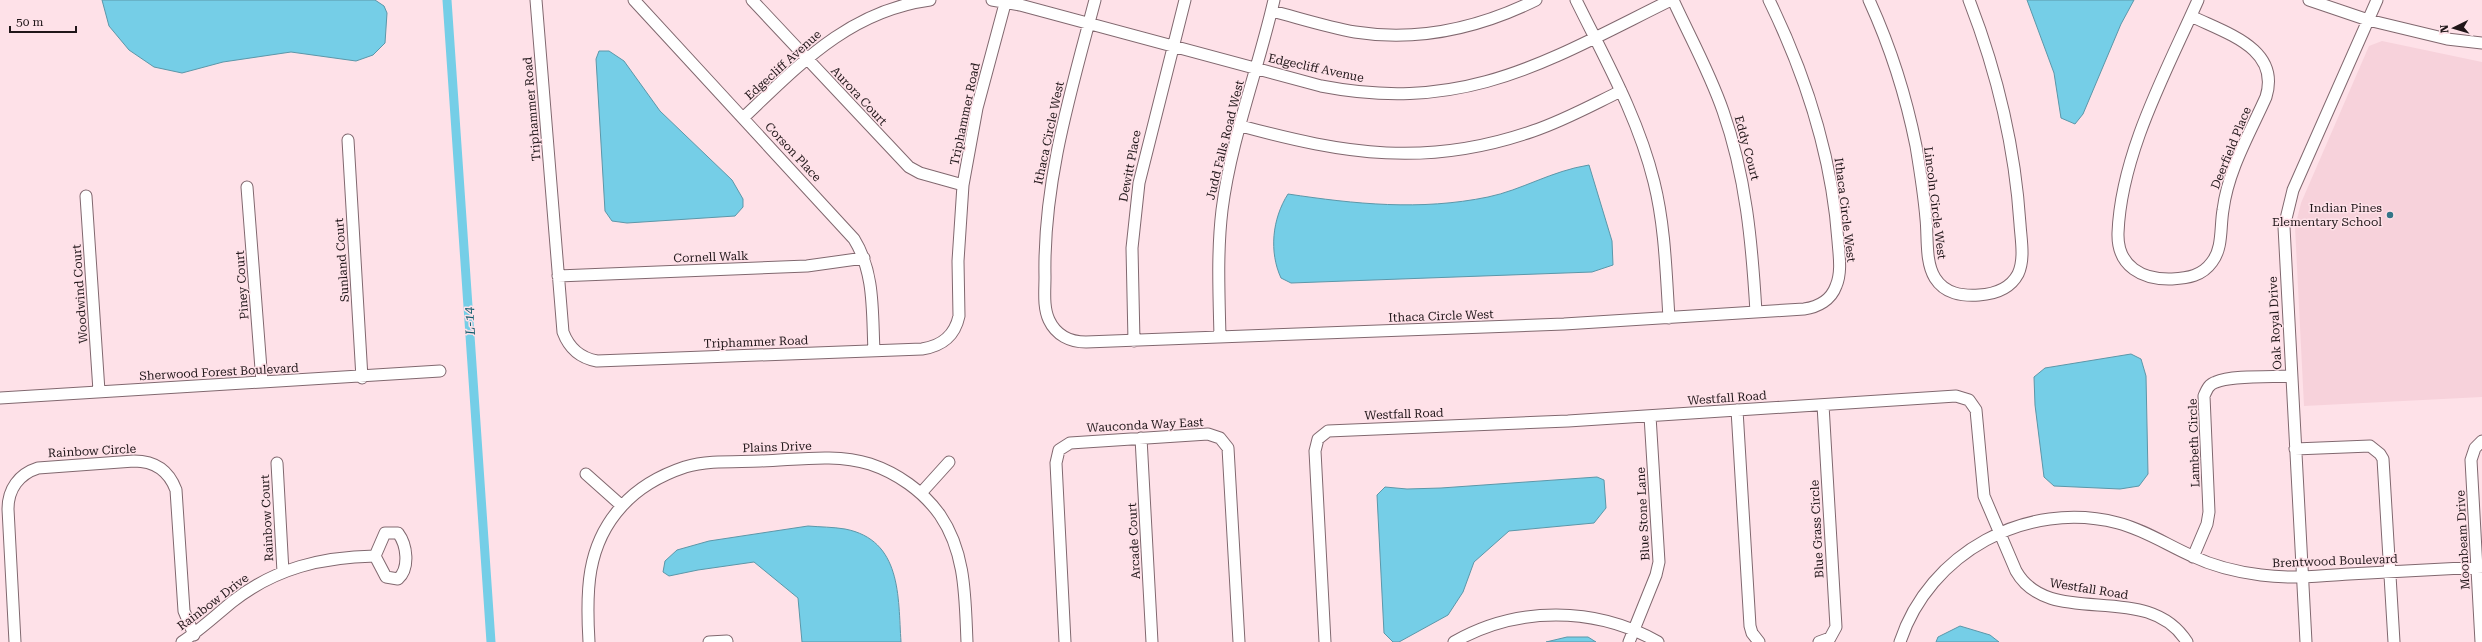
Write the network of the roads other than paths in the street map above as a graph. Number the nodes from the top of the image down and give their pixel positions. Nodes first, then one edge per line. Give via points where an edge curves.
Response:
1 (536, 0) edge
2 (634, 0) edge
3 (752, 0) edge
4 (930, 0) edge
5 (992, 0) edge
6 (1095, 0) edge
7 (1185, 0) edge
8 (1536, 0) edge
9 (1576, 0) edge
10 (1672, 0) edge
11 (1769, 0) edge
12 (1869, 0) edge
13 (1969, 0) edge
14 (2198, 0) edge
15 (2309, 0) edge
16 (2377, 0) edge
17 (1005, 1) edge
18 (1273, 6) edge
19 (2191, 16) junction
20 (2368, 20) junction
21 (1089, 24) junction
22 (1595, 38) junction
23 (2482, 43) edge
24 (1173, 46) junction
25 (806, 59) junction
26 (1256, 68) junction
27 (1621, 91) junction
28 (743, 118) junction
29 (1241, 126) junction
30 (348, 140) dead end
31 (963, 185) junction
32 (247, 187) dead end
33 (86, 196) dead end
34 (864, 258) junction
35 (558, 276) junction
36 (1756, 312) junction
37 (1669, 318) junction
38 (1220, 337) junction
39 (1134, 341) junction
40 (874, 350) junction
41 (440, 371) dead end
42 (2291, 376) junction
43 (362, 378) junction
44 (262, 382) junction
45 (99, 391) junction
46 (0, 398) edge
47 (1823, 405) junction
48 (1737, 410) junction
49 (1650, 416) junction
50 (1141, 438) junction
51 (2482, 441) edge
52 (2295, 449) junction
53 (949, 462) dead end
54 (277, 463) dead end
55 (586, 474) dead end
56 (921, 493) junction
57 (622, 506) junction
58 (2000, 532) junction
59 (376, 556) dead end
60 (2193, 557) junction
61 (2480, 567) edge
62 (283, 572) junction
63 (2390, 572) junction
64 (2302, 577) junction
65 (1634, 630) junction
66 (194, 635) junction
67 (726, 641) edge
68 (15, 642) edge
69 (182, 642) edge
70 (589, 642) edge
71 (709, 642) edge
72 (967, 642) edge
73 (1065, 642) edge
74 (1152, 642) edge
75 (1239, 642) edge
76 (1325, 642) edge
77 (1454, 642) edge
78 (1629, 642) edge
79 (1658, 642) edge
80 (1759, 642) edge
81 (1819, 642) edge
82 (1900, 642) edge
83 (2187, 642) edge
84 (2306, 642) edge
85 (2394, 642) edge
86 (2481, 642) edge

1 - 35 street, Triphammer Road
2 - 28 street, Corson Place
3 - 25 street, Aurora Court
4 - 25 street, Edgecliff Avenue via 902,6 856,23 822,45
5 - 17 street, Edgecliff Avenue
6 - 21 street, Ithaca Circle West
7 - 24 street, Dewitt Place
8 - 18 street via 1481,23 1442,32 1401,35 1344,30
9 - 22 street
10 - 22 street, Edgecliff Avenue
10 - 36 street, Eddy Court via 1708,73 1735,150 1748,214
11 - 36 street, Ithaca Circle West via 1794,53 1818,124 1832,192 1839,274 1832,293 1817,306
12 - 13 street, Lincoln Circle West via 1897,73 1909,116 1922,183 1932,273 1945,288 1955,294 1969,296 1993,294 2005,288 2018,273 2022,254 2015,174 2008,134 1990,61
14 - 19 street, Deerfield Place
15 - 20 street
16 - 20 street, Oak Royal Drive
17 - 21 street, Edgecliff Avenue
17 - 31 street, Triphammer Road via 977,108
18 - 26 street, Judd Falls Road West
19 - 19 street, Deerfield Place via 2128,166 2118,234 2121,251 2127,263 2137,273 2156,279 2196,275 2208,268 2216,257 2228,187 2266,97 2269,84 2266,66 2254,49
20 - 23 street via 2447,39
20 - 42 street, Oak Royal Drive via 2293,190 2286,212 2284,242
21 - 24 street, Edgecliff Avenue
21 - 39 street, Ithaca Circle West via 1062,125 1049,195 1045,265 1047,312 1056,330 1072,340
22 - 26 street, Edgecliff Avenue via 1510,76 1459,89 1426,94 1347,91
22 - 27 street
24 - 26 street, Edgecliff Avenue
24 - 39 street, Dewitt Place via 1145,150 1135,208 1132,274
25 - 28 street, Edgecliff Avenue
25 - 31 street, Aurora Court via 909,167 920,173
26 - 29 street, Judd Falls Road West
27 - 29 street via 1533,131 1478,146 1420,154 1363,152 1313,145
27 - 37 street via 1636,126 1654,182 1664,241
28 - 34 street, Corson Place via 844,226
29 - 38 street, Judd Falls Road West via 1229,171 1219,238
30 - 43 street, Sunland Court
31 - 40 street, Triphammer Road via 958,253 959,316 955,328 947,339 929,348
32 - 44 street, Piney Court
33 - 45 street, Woodwind Court
34 - 35 street, Cornell Walk via 807,266
34 - 40 street, Corson Place via 871,288
35 - 40 street, Triphammer Road via 562,326 566,338 573,350 590,360
36 - 37 street, Ithaca Circle West
37 - 38 street, Ithaca Circle West
38 - 39 street, Ithaca Circle West
41 - 43 street, Sherwood Forest Boulevard
42 - 52 street, Oak Royal Drive
42 - 60 street, Lambeth Circle via 2222,380 2206,390 2204,396 2209,512 2207,524
43 - 44 street, Sherwood Forest Boulevard
44 - 45 street, Sherwood Forest Boulevard
45 - 46 street, Sherwood Forest Boulevard
47 - 48 street, Westfall Road
47 - 58 street, Westfall Road via 1956,396 1968,400 1976,410 1984,496
47 - 81 street, Blue Grass Circle via 1836,627 1830,638
48 - 49 street, Westfall Road
48 - 80 street via 1750,626
49 - 65 street, Blue Stone Lane via 1659,562
49 - 76 street, Westfall Road via 1334,430 1323,434 1318,439 1315,451
50 - 73 street, Wauconda Way East via 1070,443 1060,450 1057,456
50 - 74 street, Arcade Court
50 - 75 street, Wauconda Way East via 1214,435 1228,448
51 - 61 street, Moonbeam Drive via 2475,448 2471,460
52 - 63 street via 2370,446 2384,459
52 - 64 street, Oak Royal Drive
53 - 56 street
54 - 62 street, Rainbow Court
55 - 57 street
56 - 57 street, Plains Drive via 886,470 850,460 832,458 711,463 686,467 657,478
56 - 72 street, Plains Drive via 950,531 959,554 964,585
57 - 70 street, Plains Drive via 608,524 592,558 587,595
58 - 60 street, Brentwood Boulevard via 2053,518 2096,518 2139,529
58 - 82 street, Brentwood Boulevard via 1976,545 1942,572 1916,607
58 - 83 street, Westfall Road via 2019,576 2038,593 2055,599 2153,613 2171,623
59 - 62 street, Rainbow Drive via 321,560
60 - 64 street, Brentwood Boulevard via 2246,573
61 - 63 street, Brentwood Boulevard
61 - 86 street, Moonbeam Drive
62 - 66 street, Rainbow Drive via 250,589
63 - 64 street, Brentwood Boulevard
63 - 85 street
64 - 84 street, Oak Royal Drive
65 - 77 street via 1590,617 1544,615 1491,625
65 - 78 street, Blue Stone Lane
65 - 79 street
66 - 68 street, Rainbow Circle via 184,611 176,490 170,477 160,468 148,462 134,460 44,466 31,470 16,483 9,495 8,509
66 - 69 street, Rainbow Drive
67 - 71 street

